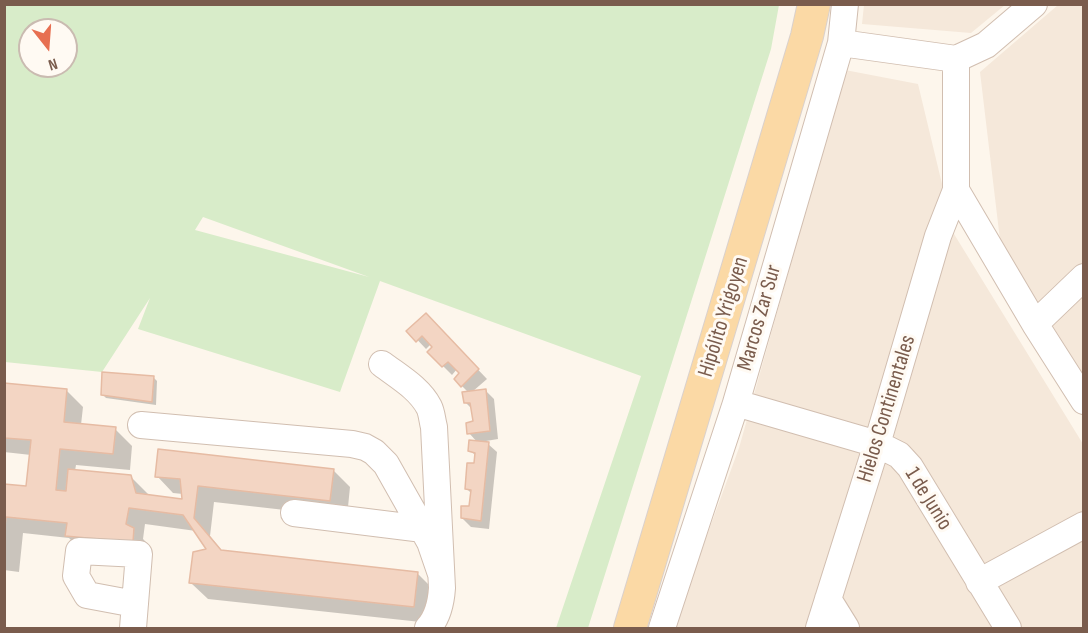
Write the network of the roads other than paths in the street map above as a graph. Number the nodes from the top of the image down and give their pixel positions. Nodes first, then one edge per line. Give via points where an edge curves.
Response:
1 (814, 4) edge
2 (845, 4) edge
3 (1034, 4) edge
4 (841, 43) junction
5 (956, 59) junction
6 (956, 190) junction
7 (1083, 277) edge
8 (1035, 324) junction
9 (382, 364) dead end
10 (1083, 401) edge
11 (736, 403) junction
12 (141, 425) dead end
13 (877, 444) junction
14 (294, 513) dead end
15 (1083, 525) edge
16 (423, 529) junction
17 (441, 574) junction
18 (979, 582) junction
19 (828, 599) junction
20 (428, 628) edge
21 (630, 628) edge
22 (662, 628) edge
23 (819, 628) edge
24 (846, 628) edge
25 (1008, 628) edge

1 - 21 main road, Hipólito Yrigoyen
2 - 4 street, Marcos Zar Sur
3 - 5 street via 986,45
4 - 5 street
4 - 11 street, Marcos Zar Sur
5 - 6 street
6 - 8 street
6 - 13 street, Hielos Continentales via 938,236
7 - 8 street
8 - 10 street
9 - 17 street via 423,397 430,410
11 - 13 street, 1 de Junio
11 - 22 street, Marcos Zar Sur
12 - 16 street via 365,447 386,464
13 - 18 street, 1 de Junio via 910,467
13 - 19 street, Hielos Continentales
14 - 16 street
15 - 18 street
16 - 17 street
17 - 20 street via 441,599
18 - 25 street, 1 de Junio
19 - 23 street, Hielos Continentales
19 - 24 street

